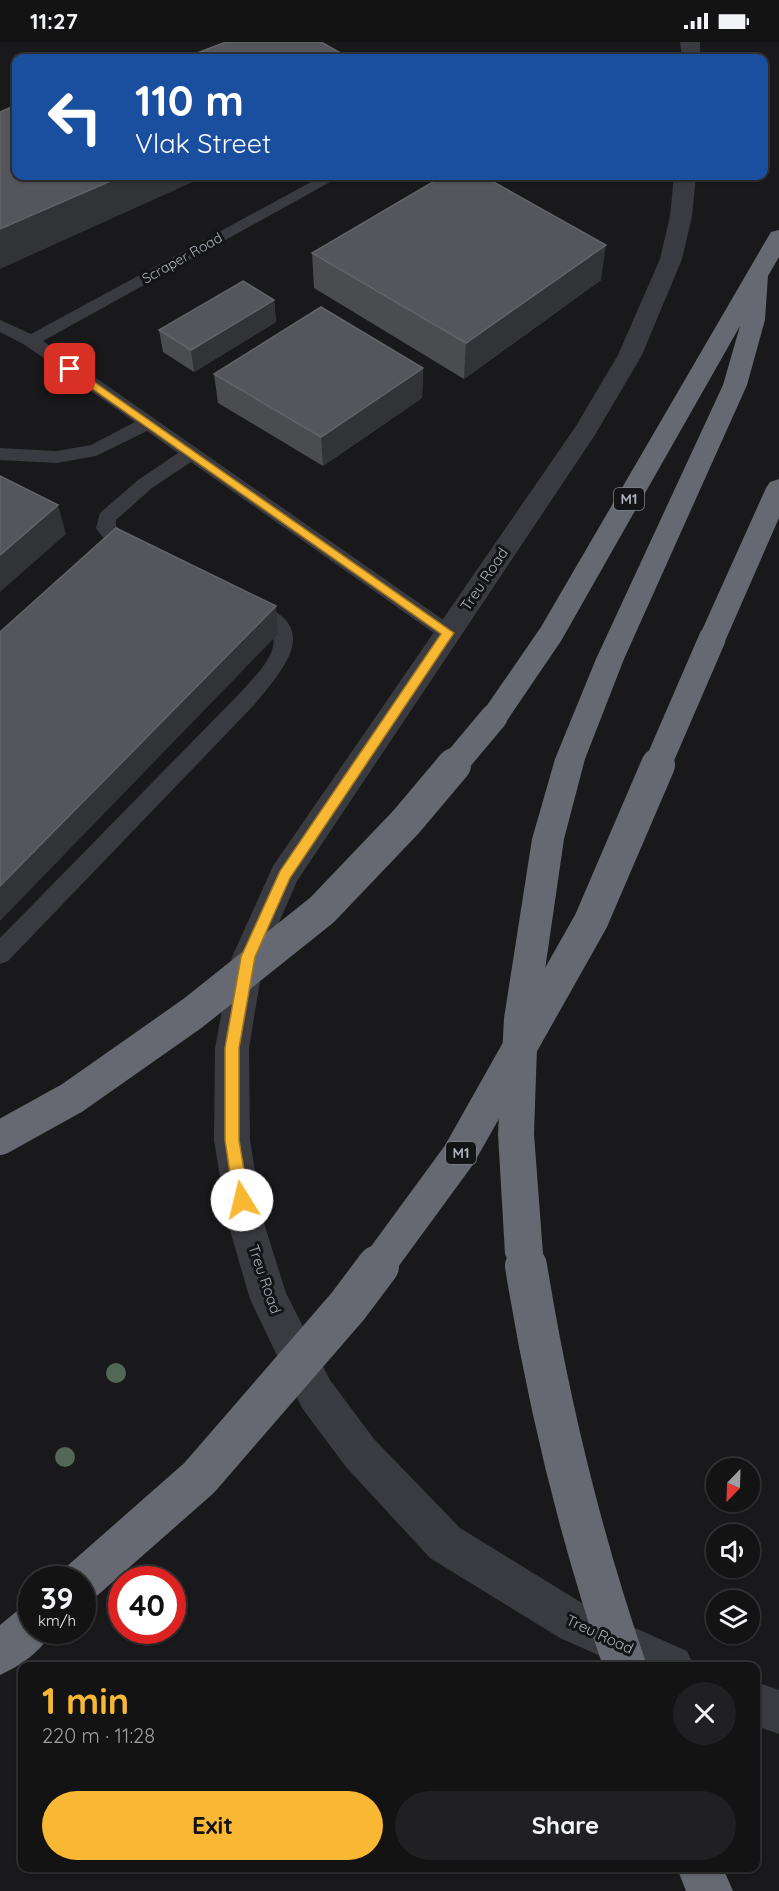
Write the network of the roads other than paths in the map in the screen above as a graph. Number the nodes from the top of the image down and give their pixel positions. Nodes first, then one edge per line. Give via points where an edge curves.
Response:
1 (326, 180) edge
2 (685, 180) edge
3 (779, 237) edge
4 (757, 277) junction
5 (0, 325) edge
6 (31, 341) junction
7 (148, 423) junction
8 (191, 453) junction
9 (0, 454) edge
10 (779, 488) edge
11 (160, 561) edge
12 (232, 598) edge
13 (448, 633) junction
14 (0, 954) edge
15 (0, 1138) edge
16 (96, 1569) edge
17 (18, 1638) edge
18 (0, 1653) edge
19 (624, 1662) edge
20 (663, 1662) edge
21 (760, 1705) edge
22 (779, 1712) edge
23 (702, 1872) edge
24 (710, 1891) edge

1 - 6 lane, Scraper Road
2 - 13 street, Treu Road via 671,260 630,356 586,429
3 - 4 highway, M1
4 - 15 highway, M1, bridge via 551,634 494,717 406,822 322,910 193,1013 72,1098
4 - 19 highway, bridge via 753,320 735,385 610,659 570,759 549,839 521,1018 516,1134 524,1254 536,1334 571,1490
5 - 6 lane
6 - 7 lane
7 - 8 lane
7 - 9 lane via 96,450 57,457
8 - 11 lane via 145,484 107,518 106,528 118,540
8 - 13 lane
10 - 16 highway, M1, bridge via 591,921 459,1155 348,1306 199,1478
12 - 14 lane via 273,620 283,631 281,658 247,699
13 - 20 street, Treu Road via 284,875 248,957 232,1048 232,1140 245,1220 269,1299 316,1394 360,1453 445,1543 575,1623
17 - 18 highway
21 - 22 street
23 - 24 highway

